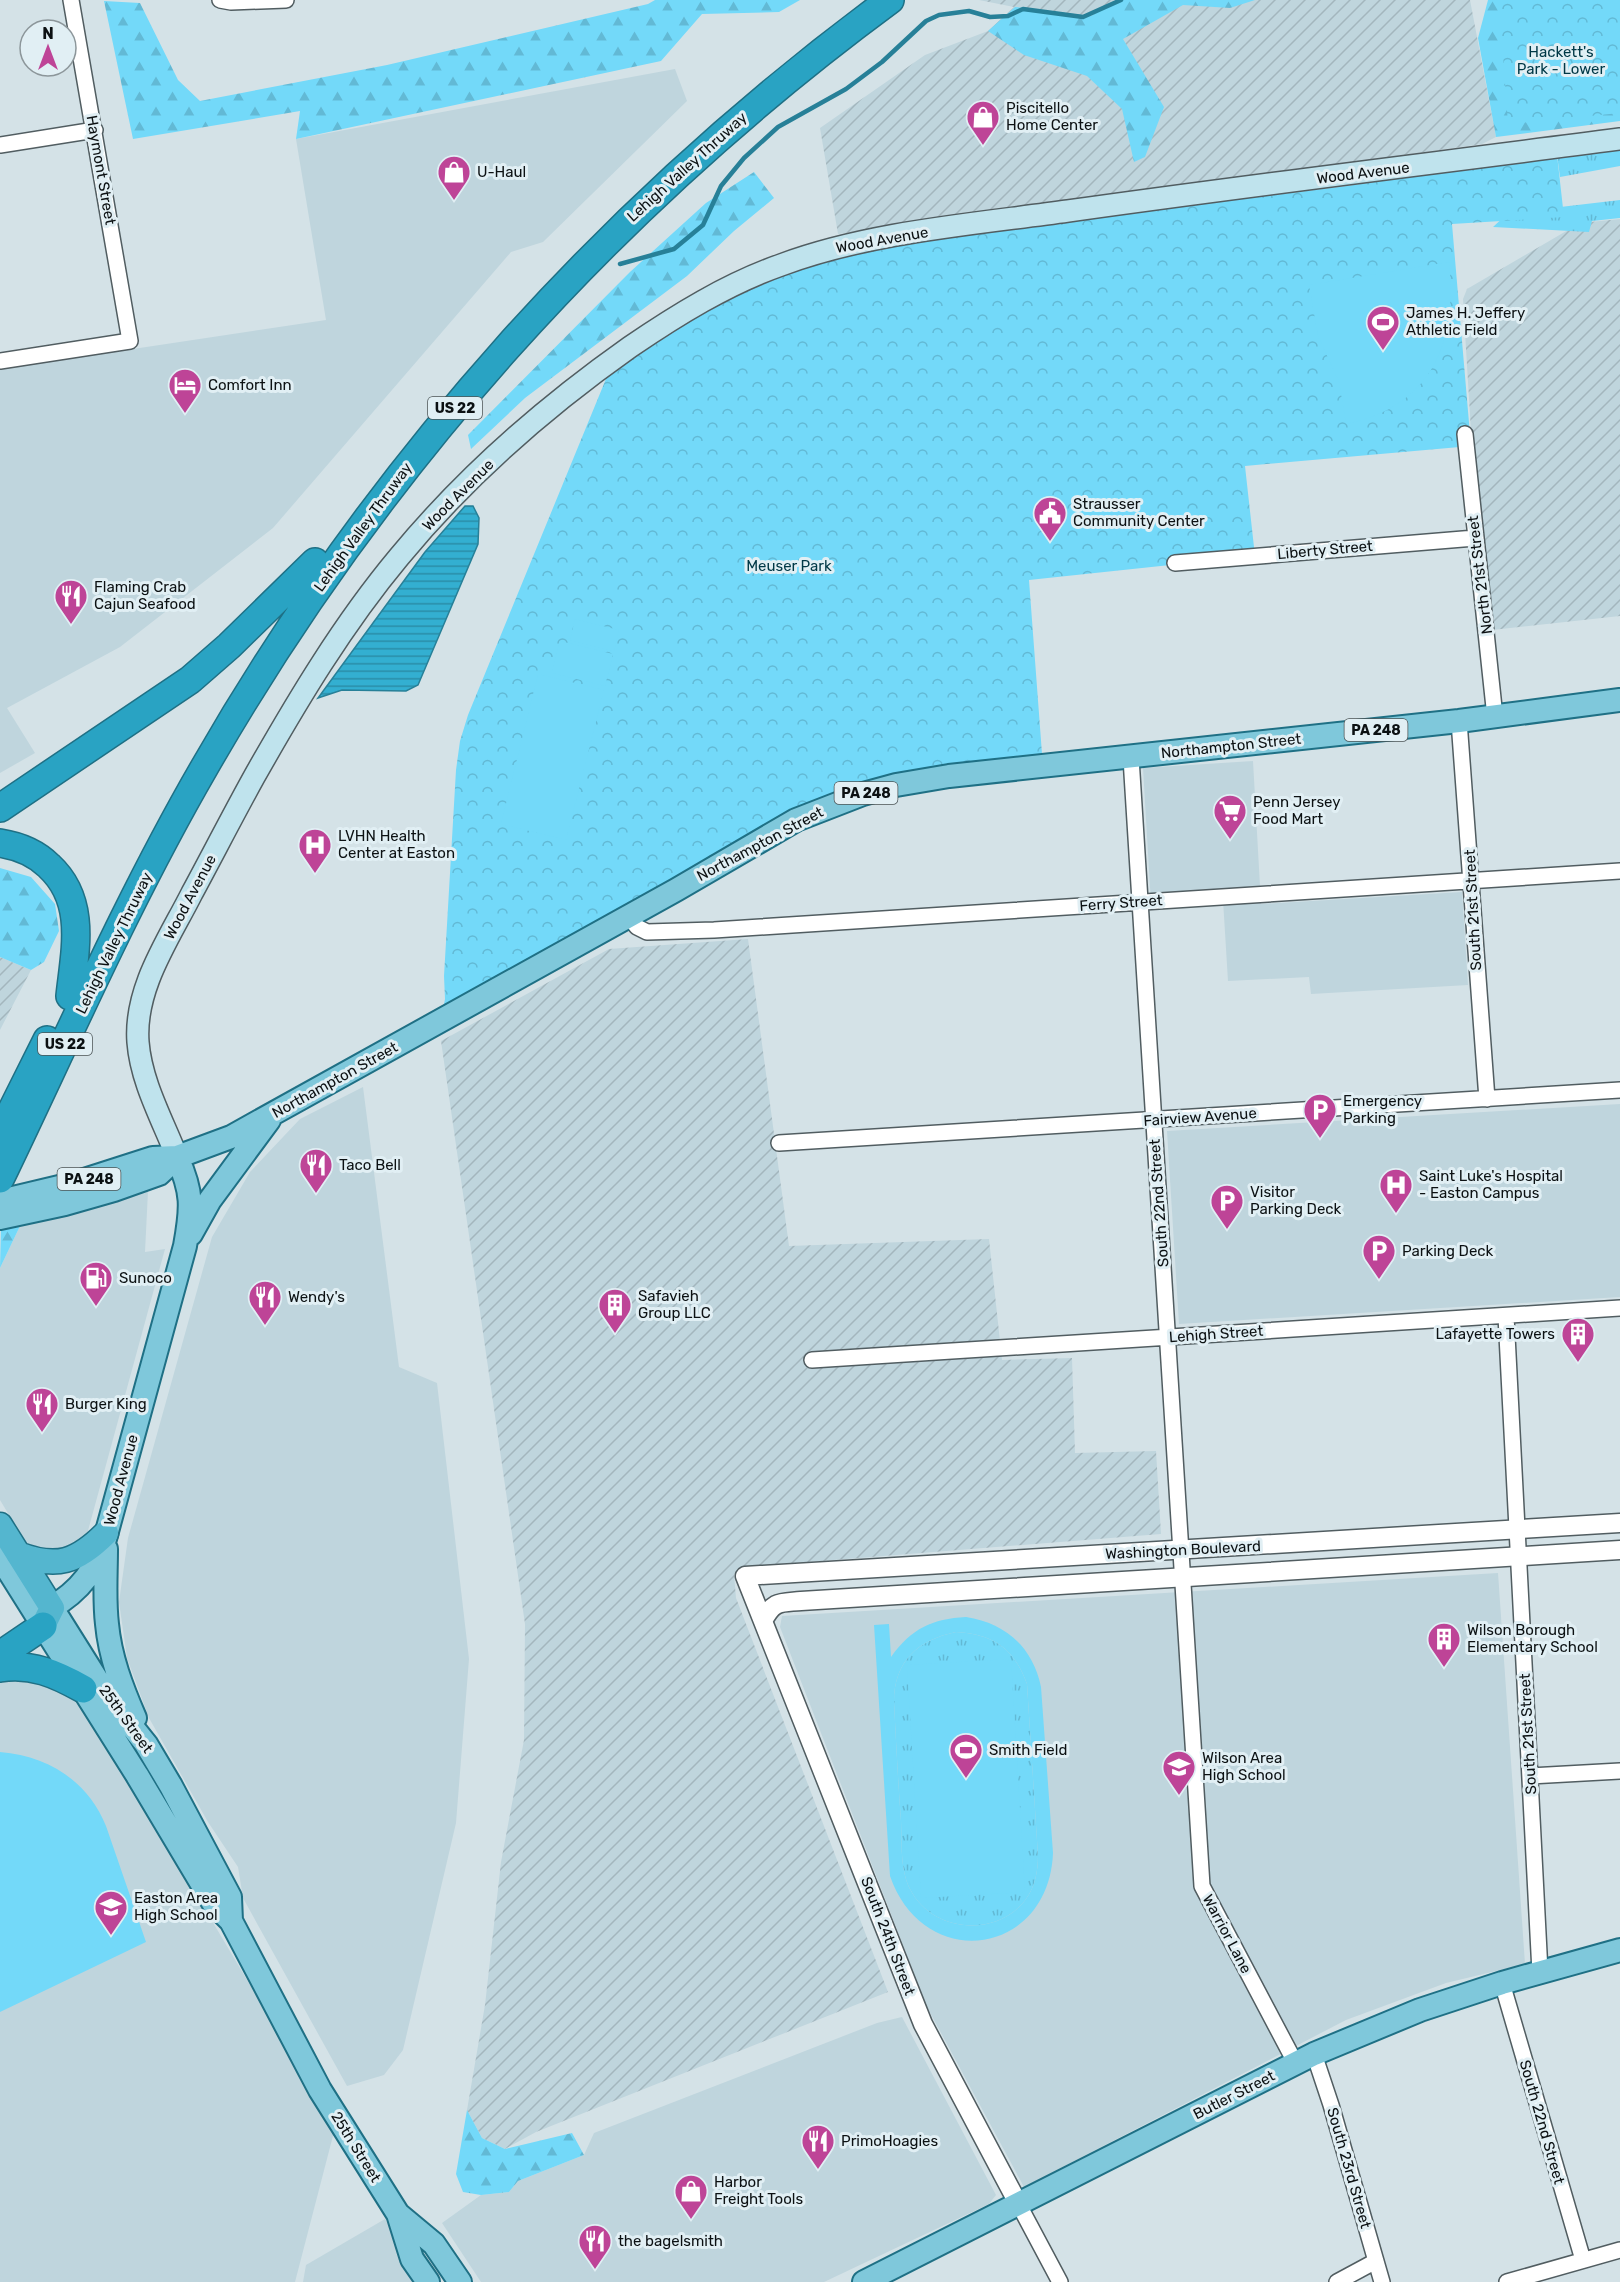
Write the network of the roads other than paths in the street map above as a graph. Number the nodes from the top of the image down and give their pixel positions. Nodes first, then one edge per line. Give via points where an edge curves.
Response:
1 (71, 0) edge
2 (220, 0) edge
3 (286, 0) edge
4 (862, 0) edge
5 (890, 0) edge
6 (95, 130) junction
7 (1620, 139) edge
8 (0, 145) edge
9 (0, 361) edge
10 (1465, 434) dead end
11 (1475, 538) junction
12 (315, 562) junction
13 (1175, 563) dead end
14 (1620, 700) edge
15 (1495, 717) junction
16 (1459, 721) junction
17 (1131, 758) junction
18 (0, 808) edge
19 (0, 843) edge
20 (1620, 871) edge
21 (1472, 881) junction
22 (1140, 901) junction
23 (628, 916) junction
24 (70, 996) junction
25 (1620, 1090) edge
26 (1487, 1099) junction
27 (272, 1115) junction
28 (1154, 1119) junction
29 (0, 1134) edge
30 (779, 1143) dead end
31 (177, 1157) junction
32 (0, 1179) edge
33 (0, 1201) edge
34 (0, 1218) edge
35 (184, 1246) junction
36 (1620, 1308) edge
37 (1506, 1316) junction
38 (1168, 1337) junction
39 (812, 1360) dead end
40 (1620, 1523) edge
41 (0, 1525) edge
42 (1517, 1530) junction
43 (106, 1533) junction
44 (1181, 1550) junction
45 (1620, 1550) edge
46 (9, 1555) edge
47 (1518, 1557) junction
48 (746, 1576) joint
49 (1183, 1577) junction
50 (44, 1616) junction
51 (763, 1621) junction
52 (0, 1640) edge
53 (0, 1655) edge
54 (0, 1668) edge
55 (83, 1689) junction
56 (146, 1744) junction
57 (1620, 1771) edge
58 (1530, 1776) junction
59 (231, 1921) junction
60 (1620, 1950) edge
61 (1540, 1972) junction
62 (1502, 1983) junction
63 (1305, 2059) junction
64 (1019, 2205) junction
65 (398, 2214) junction
66 (1620, 2250) edge
67 (1583, 2260) junction
68 (1376, 2261) junction
69 (428, 2282) edge
70 (460, 2282) edge
71 (864, 2282) edge
72 (1060, 2282) edge
73 (1337, 2282) edge
74 (1382, 2282) edge
75 (1507, 2282) edge

1 - 6 street, Haymont Street
2 - 3 street
4 - 12 highway, Lehigh Valley Thruway / US 22 via 689,142 566,260 458,378
5 - 32 highway, Lehigh Valley Thruway / US 22 via 747,112 576,271 471,387 374,509 284,636 202,770 129,908
6 - 8 street
6 - 9 street, Haymont Street via 130,341
7 - 31 main road, Wood Avenue via 1119,204 834,249 780,265 724,290 608,363 558,401 472,478 397,559 311,681 232,816 159,957 140,1010 138,1043 142,1068
10 - 11 street, North 21st Street
11 - 13 street, Liberty Street
11 - 15 street, North 21st Street
12 - 18 highway via 190,680
12 - 24 highway, Lehigh Valley Thruway / US 22 via 187,765 116,898
14 - 15 main road, Northampton Street / PA 248
15 - 16 main road, Northampton Street / PA 248
16 - 17 main road, Northampton Street / PA 248
16 - 21 street, South 21st Street
17 - 22 street, South 22nd Street
17 - 23 main road, Northampton Street / PA 248 via 937,777 863,794 796,820
19 - 24 highway via 36,855 59,876 70,894 76,934
20 - 21 street, Ferry Street
21 - 22 street, Ferry Street
21 - 26 street, South 21st Street
22 - 23 street, Ferry Street via 660,933 640,929
22 - 28 street, South 22nd Street
23 - 27 main road, Northampton Street / PA 248
24 - 29 highway, Lehigh Valley Thruway / US 22
25 - 26 street, Fairview Avenue
26 - 28 street, Fairview Avenue
27 - 31 main road, Northampton Street / PA 248 via 231,1137
27 - 35 main road via 210,1200
28 - 30 street, Fairview Avenue
28 - 38 street, South 22nd Street
31 - 33 main road, Northampton Street / PA 248 via 153,1158 72,1184
31 - 34 main road, Northampton Street / PA 248 via 159,1174 114,1190
31 - 35 main road, Wood Avenue via 190,1191
35 - 43 main road, Wood Avenue
36 - 37 street, Lehigh Street
37 - 38 street, Lehigh Street
37 - 42 street, South 21st Street
38 - 39 street, Lehigh Street
38 - 44 street, South 22nd Street
40 - 42 street, Washington Boulevard
41 - 46 highway, 25th Street
42 - 44 street, Washington Boulevard
42 - 47 street, South 21st Street
43 - 46 highway via 88,1550 67,1560 44,1562
43 - 50 main road, Wood Avenue via 89,1575
43 - 56 main road via 108,1636 121,1684
44 - 48 street, Washington Boulevard
44 - 49 street, South 22nd Street
45 - 47 street, Washington Boulevard
46 - 50 highway, 25th Street
47 - 49 street, Washington Boulevard
47 - 58 street, South 21st Street
48 - 51 street, South 24th Street
49 - 51 street, Washington Boulevard via 777,1603
49 - 63 street, Warrior Lane via 1202,1886
50 - 52 highway
50 - 53 highway
50 - 55 main road, 25th Street
50 - 56 main road, 25th Street
51 - 64 street, South 24th Street via 923,2024
54 - 55 highway via 45,1670
55 - 59 main road, 25th Street via 214,1904
56 - 59 main road, 25th Street via 230,1897
57 - 58 street
58 - 61 street, South 21st Street
59 - 65 main road, 25th Street via 320,2090
60 - 61 main road, Butler Street
61 - 62 main road, Butler Street
62 - 63 main road, Butler Street via 1420,2010
62 - 67 street, South 22nd Street
63 - 64 main road, Butler Street
63 - 68 street, South 23rd Street via 1331,2105
64 - 71 main road, Butler Street
64 - 72 street, South 24th Street
65 - 69 main road, 25th Street via 412,2259
65 - 70 main road, 25th Street via 434,2244
66 - 67 street
67 - 75 street
68 - 73 street
68 - 74 street, South 23rd Street

